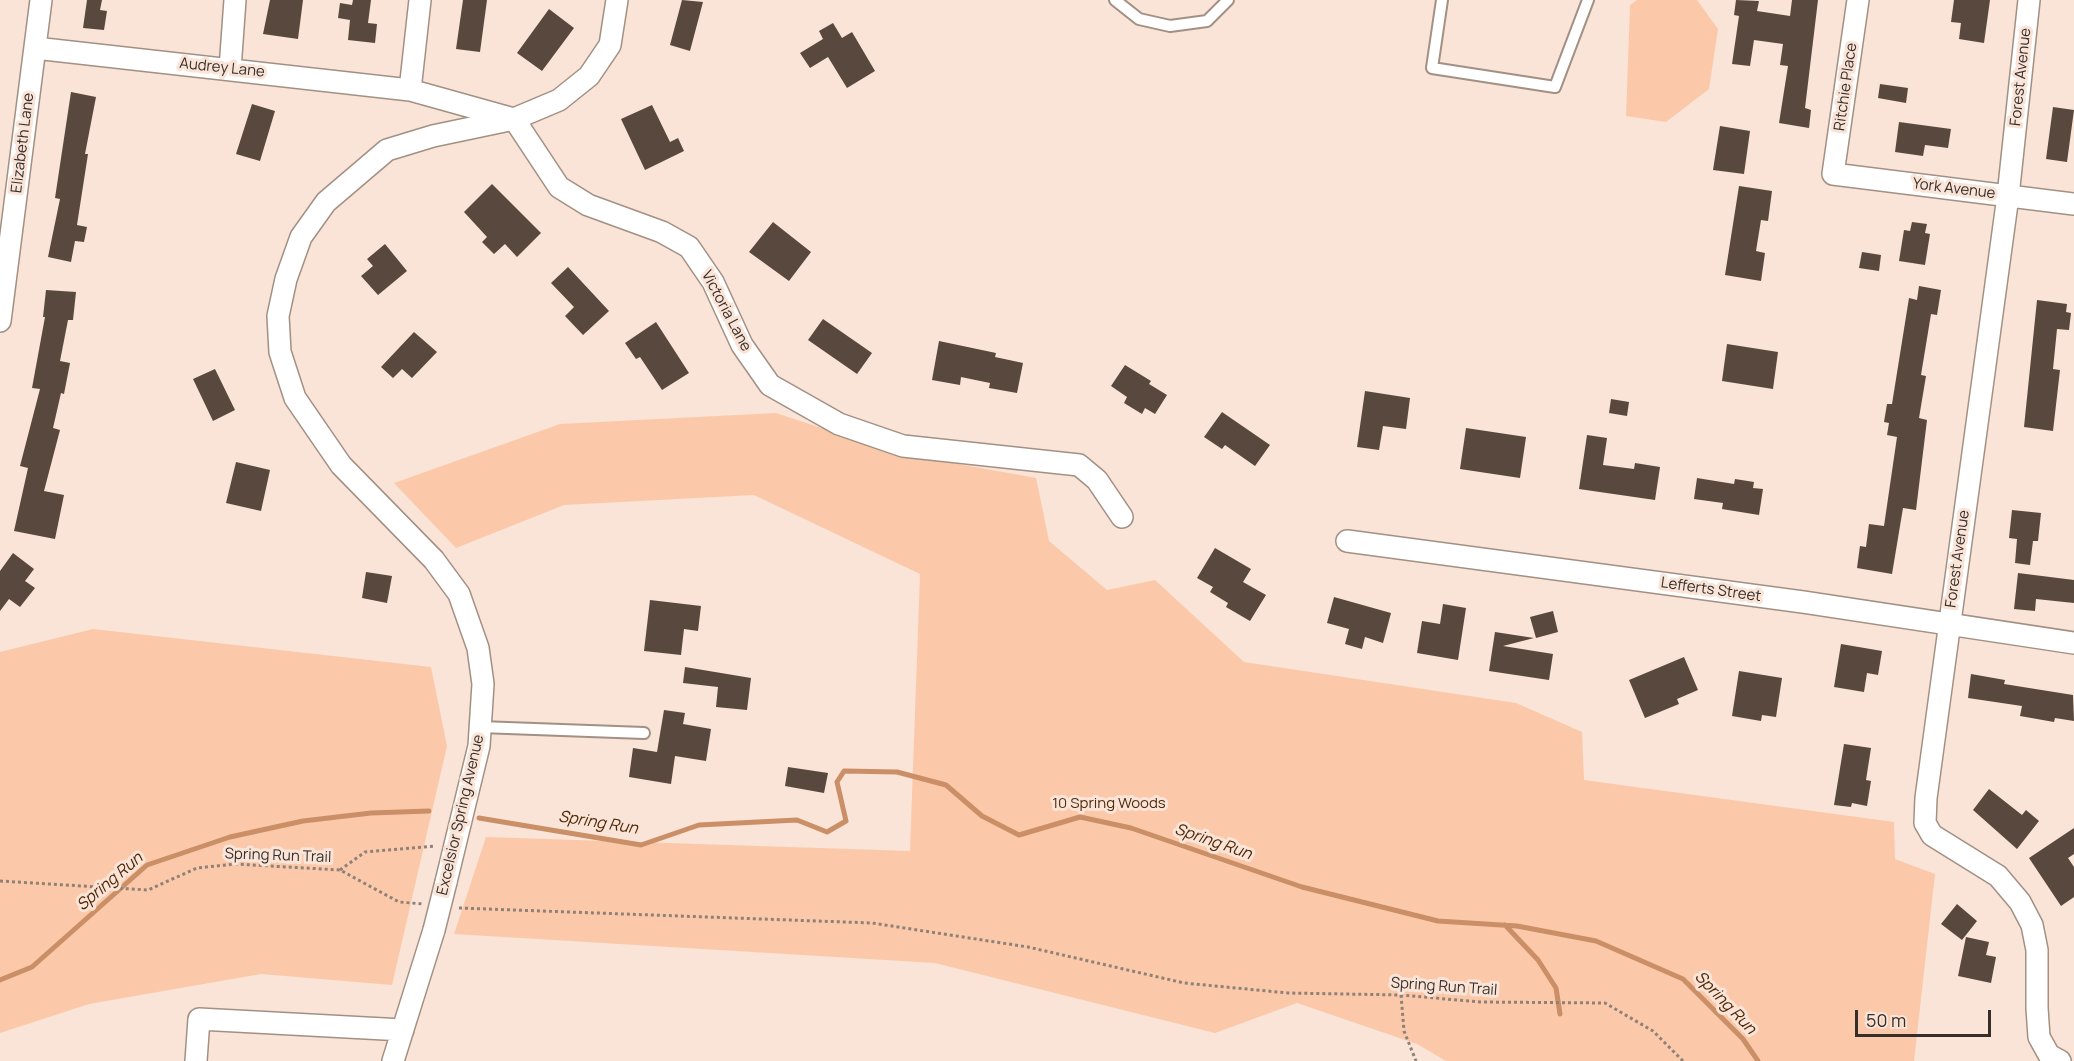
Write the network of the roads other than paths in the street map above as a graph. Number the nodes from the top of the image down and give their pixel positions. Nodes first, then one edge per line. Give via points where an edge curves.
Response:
1 (41, 0) edge
2 (235, 0) edge
3 (420, 0) edge
4 (617, 0) edge
5 (1115, 0) edge
6 (1228, 0) edge
7 (1442, 0) edge
8 (1588, 0) edge
9 (1858, 0) edge
10 (2029, 0) edge
11 (35, 48) junction
12 (230, 69) junction
13 (410, 90) junction
14 (514, 119) junction
15 (1833, 174) joint
16 (2008, 196) junction
17 (2074, 204) edge
18 (0, 321) edge
19 (1122, 517) dead end
20 (1347, 541) dead end
21 (1949, 625) junction
22 (2074, 643) edge
23 (480, 728) junction
24 (644, 733) dead end
25 (403, 1030) junction
26 (196, 1061) edge
27 (393, 1061) edge
28 (2060, 1061) edge

1 - 11 street, Elizabeth Lane
2 - 12 street
3 - 13 street
4 - 14 street, Excelsior Spring Avenue via 610,45 589,76 559,100
5 - 6 lane via 1139,19 1170,26 1207,21
7 - 8 lane via 1432,68 1555,87
9 - 15 street, Ritchie Place
10 - 16 street, Forest Avenue
11 - 12 street, Audrey Lane
11 - 18 street, Elizabeth Lane
12 - 13 street, Audrey Lane
13 - 14 street
14 - 19 street, Victoria Lane via 559,187 588,204 662,232 689,247 713,282 741,345 770,385 839,424 903,446 1079,465 1097,480
14 - 23 street, Excelsior Spring Avenue via 387,150 349,181 326,202 301,237 286,279 279,316 280,352 295,398 341,465 434,560 459,594 478,648 483,684
15 - 16 street, York Avenue
16 - 17 street, York Avenue
16 - 21 street, Forest Avenue
20 - 21 street, Lefferts Street
21 - 22 street, Lefferts Street
21 - 28 street, Forest Avenue via 1925,823 1932,835 1998,876 2020,902 2032,925 2037,950 2039,1037 2049,1054
23 - 24 lane
23 - 25 street, Excelsior Spring Avenue, bridge via 455,848
25 - 26 street via 199,1019
25 - 27 street, Excelsior Spring Avenue

